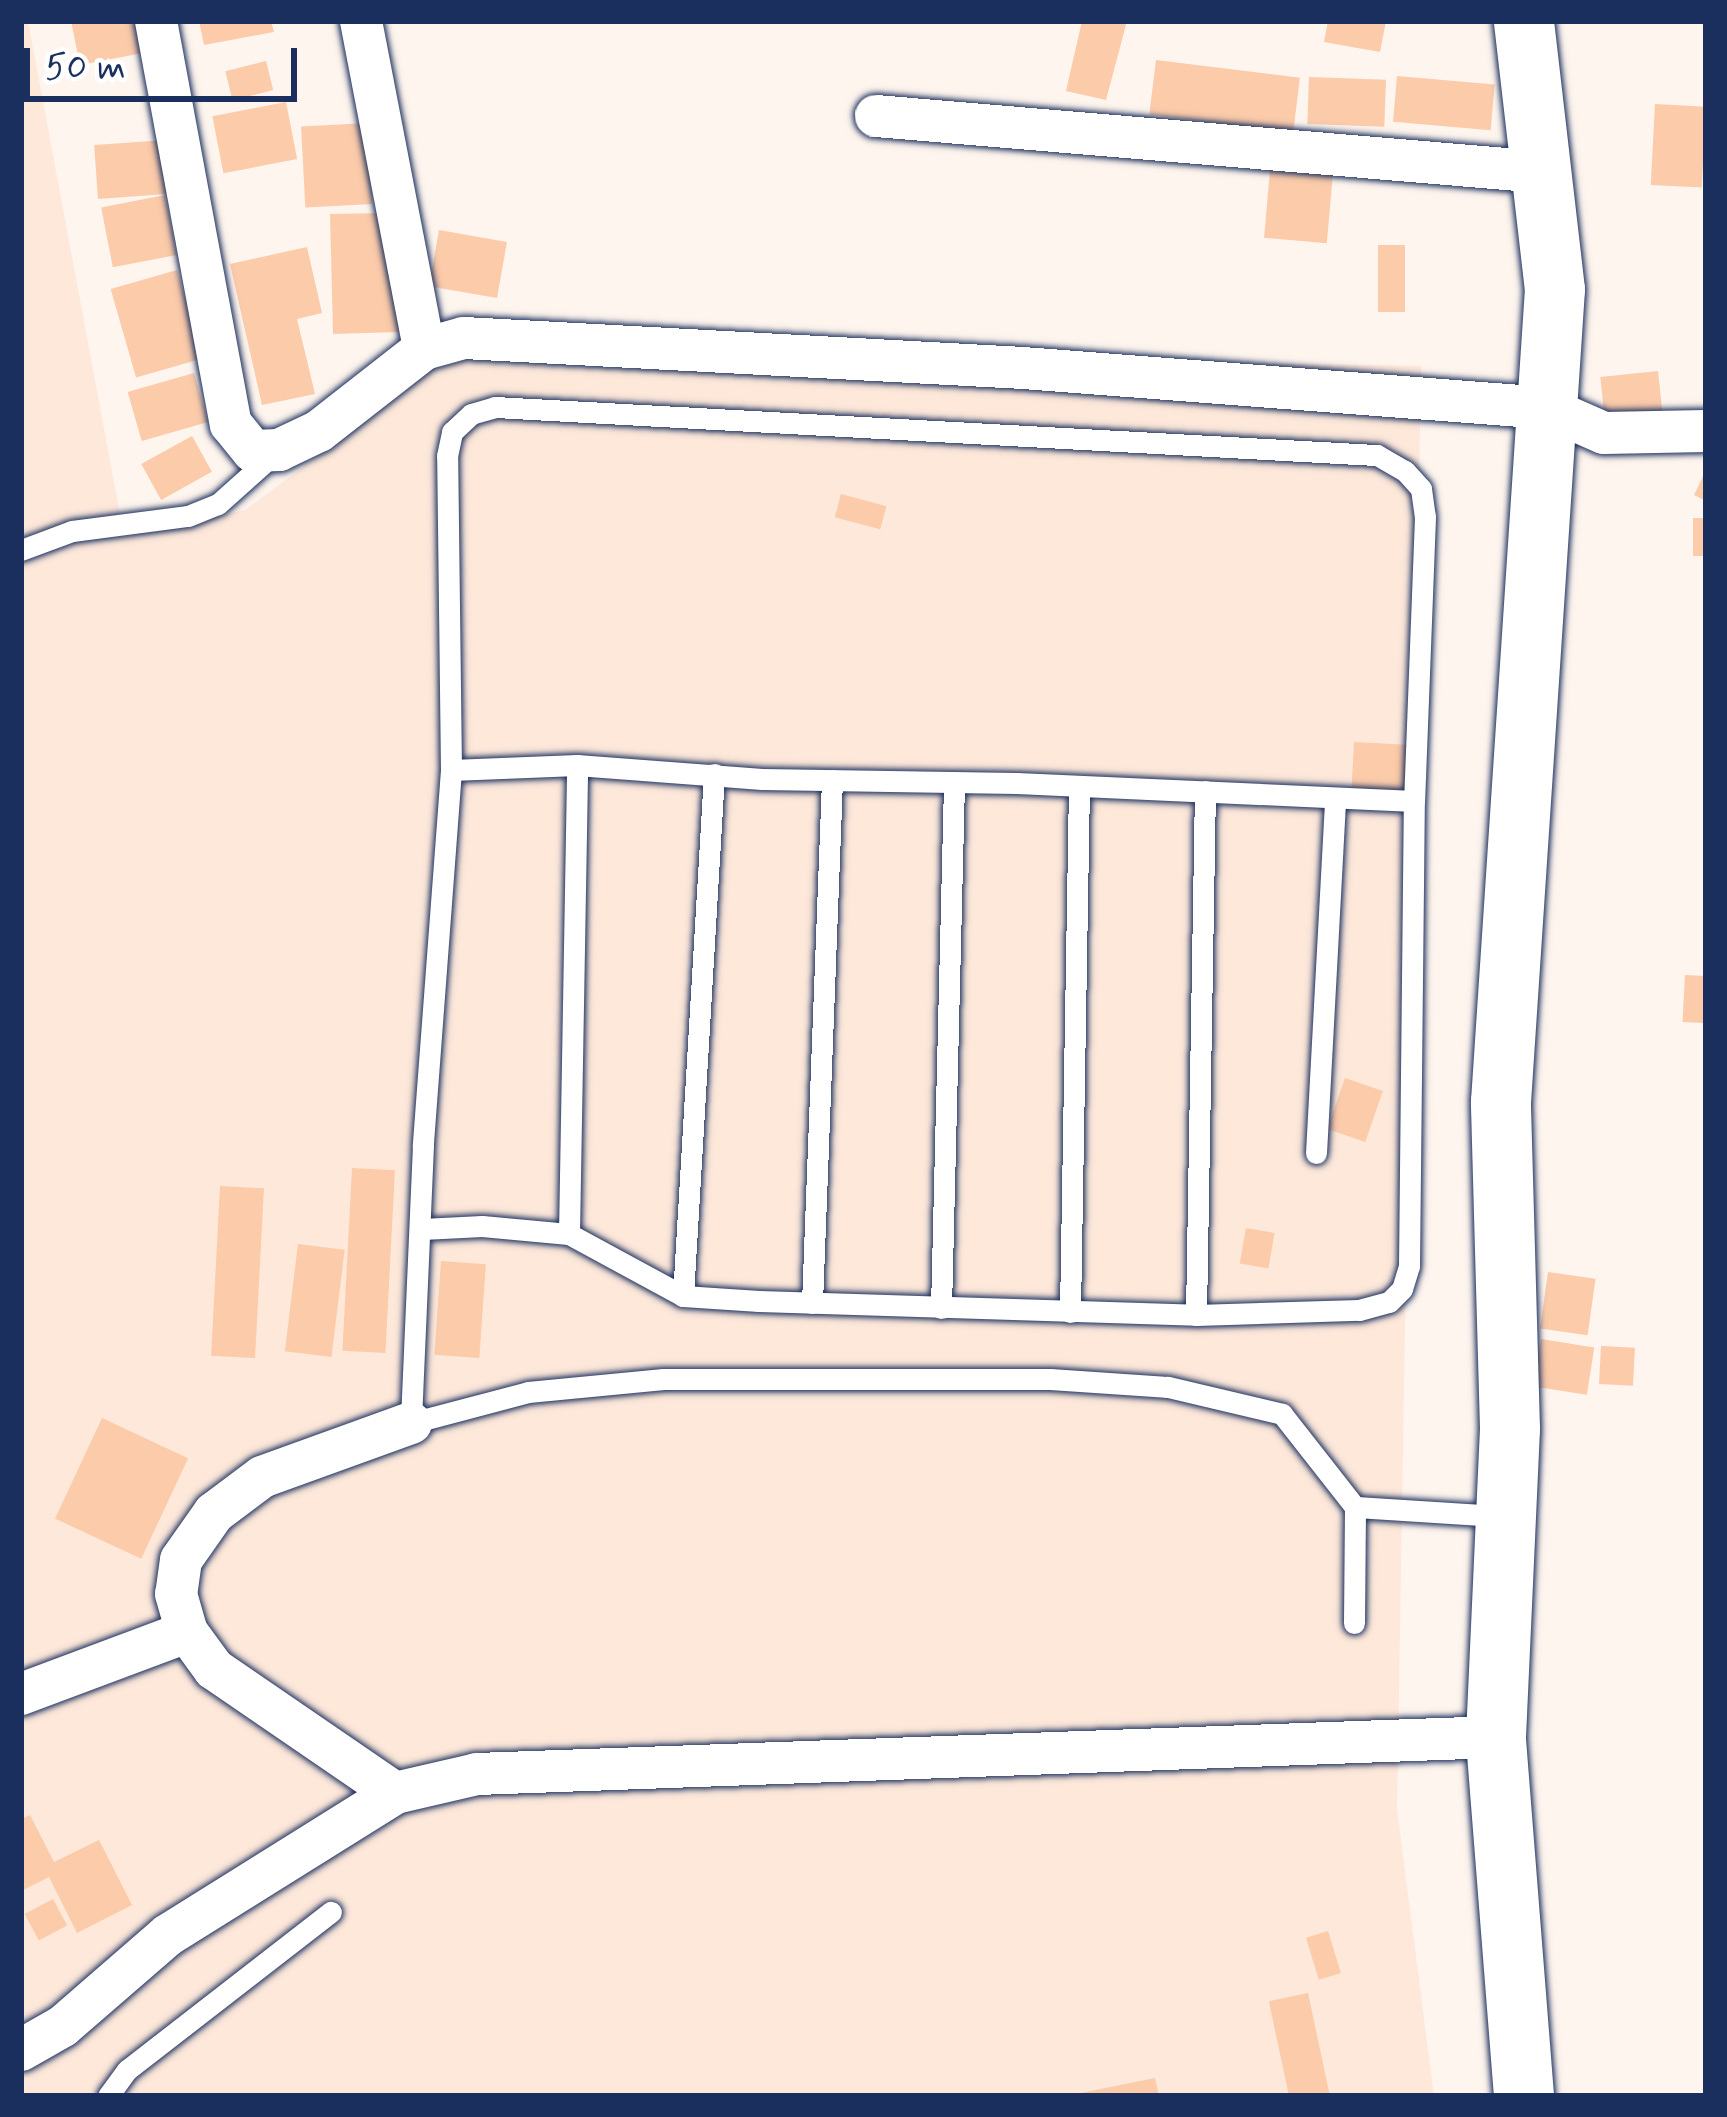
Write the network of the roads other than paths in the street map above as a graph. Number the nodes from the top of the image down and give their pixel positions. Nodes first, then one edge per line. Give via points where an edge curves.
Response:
1 (156, 21) edge
2 (361, 21) edge
3 (1524, 21) edge
4 (876, 116) dead end
5 (1541, 172) junction
6 (424, 349) junction
7 (1547, 408) junction
8 (1706, 431) edge
9 (279, 449) junction
10 (21, 550) edge
11 (577, 765) junction
12 (451, 770) junction
13 (715, 774) junction
14 (832, 780) junction
15 (954, 782) junction
16 (1079, 786) junction
17 (1205, 791) junction
18 (1335, 801) junction
19 (1414, 801) junction
20 (1316, 1153) dead end
21 (422, 1229) junction
22 (569, 1234) junction
23 (682, 1296) junction
24 (812, 1304) junction
25 (941, 1308) junction
26 (1070, 1312) junction
27 (1196, 1315) junction
28 (411, 1423) junction
29 (1355, 1507) junction
30 (1506, 1517) junction
31 (1354, 1623) dead end
32 (187, 1632) junction
33 (21, 1694) edge
34 (1496, 1737) junction
35 (395, 1793) junction
36 (332, 1912) dead end
37 (21, 2050) edge
38 (108, 2096) edge
39 (1524, 2096) edge

1 - 9 street via 231,424 253,451
2 - 6 street
3 - 5 street
4 - 5 street
5 - 7 street via 1555,290
6 - 7 street via 487,339
6 - 9 street via 319,431
7 - 8 street via 1604,433
7 - 30 street via 1501,1102
9 - 10 lane via 218,504 188,516 72,531
11 - 12 lane
11 - 13 lane
11 - 22 lane
12 - 19 lane via 448,455 452,432 495,406 1377,455 1421,489 1425,517
12 - 21 lane
13 - 14 lane
13 - 23 lane
14 - 15 lane
14 - 24 lane
15 - 16 lane
15 - 25 lane
16 - 17 lane
16 - 26 lane
17 - 18 lane
17 - 27 lane
18 - 19 lane
18 - 20 lane
19 - 27 lane via 1409,1265 1402,1289 1359,1310
21 - 22 lane
21 - 28 lane
22 - 23 lane
23 - 24 lane
24 - 25 lane
25 - 26 lane
26 - 27 lane
28 - 29 lane via 528,1393 664,1378 1168,1387 1282,1414
28 - 32 street via 262,1477 214,1513 181,1560 176,1594
29 - 30 lane
29 - 31 lane
30 - 34 street
32 - 33 street
32 - 35 street via 214,1669
34 - 35 street via 477,1774
34 - 39 street
35 - 37 street via 168,1935 63,2026
36 - 38 lane via 127,2070

